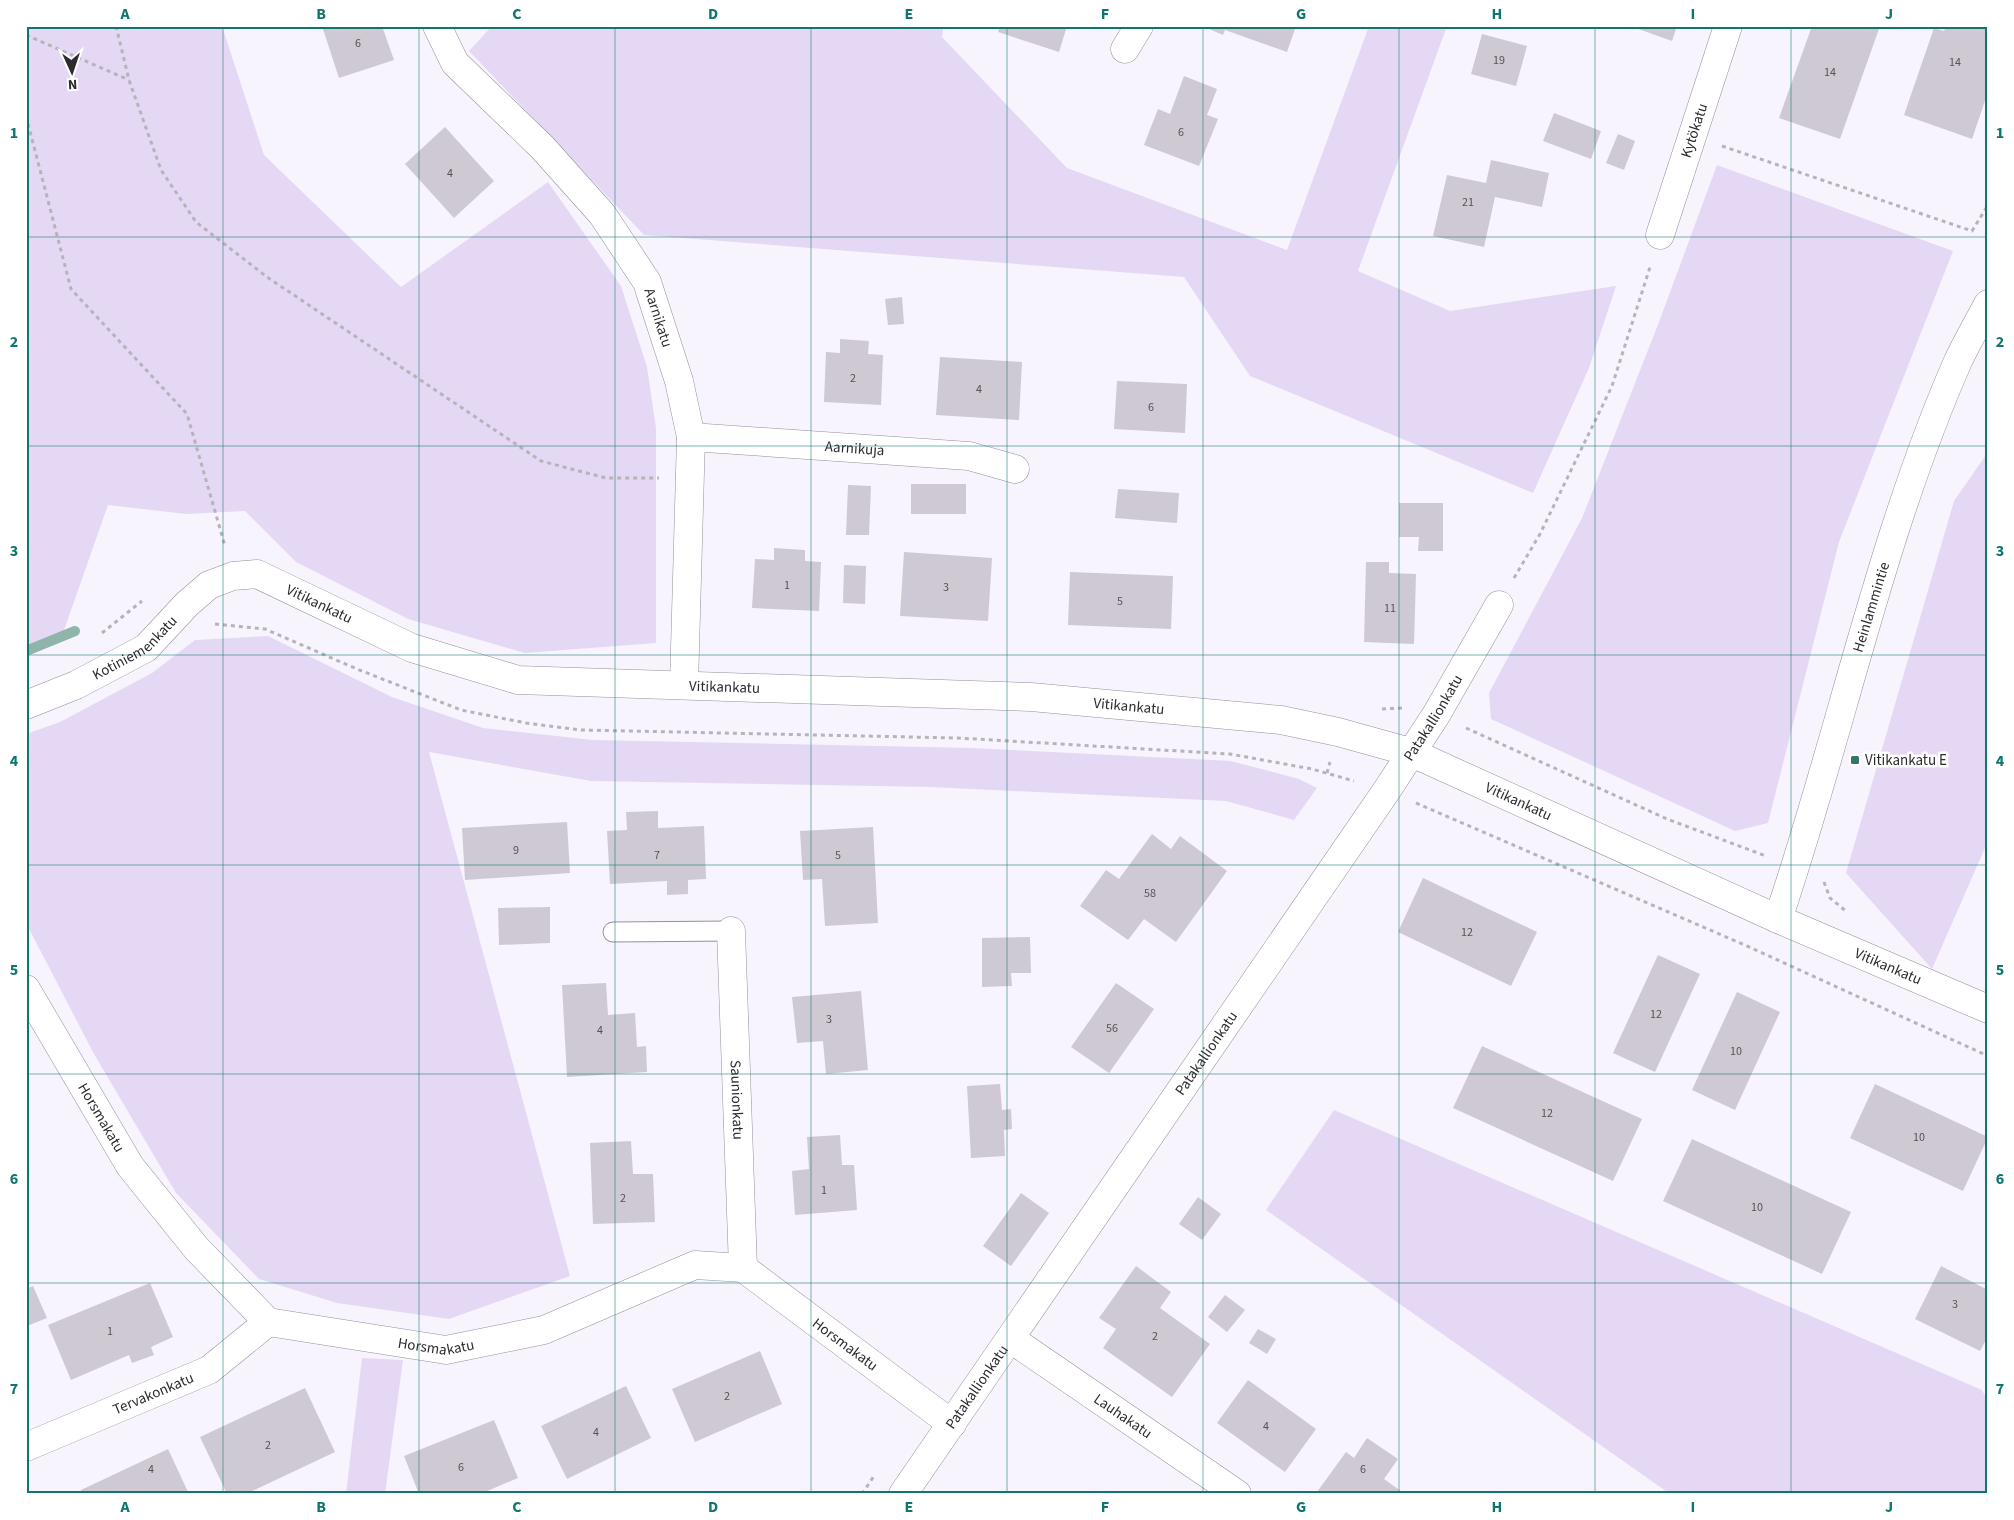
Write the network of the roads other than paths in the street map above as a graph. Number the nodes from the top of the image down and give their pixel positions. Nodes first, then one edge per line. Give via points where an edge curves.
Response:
1 (437, 26) edge
2 (1728, 26) edge
3 (1660, 236) road end
4 (1988, 304) edge
5 (691, 437) junction
6 (1015, 469) dead end
7 (233, 576) joint
8 (1499, 605) road end
9 (684, 684) junction
10 (26, 705) edge
11 (1410, 752) junction
12 (1778, 919) junction
13 (613, 932) dead end
14 (731, 932) joint
15 (26, 989) edge
16 (1988, 1009) edge
17 (743, 1268) junction
18 (268, 1322) junction
19 (1010, 1338) junction
20 (952, 1424) junction
21 (26, 1447) edge
22 (903, 1494) edge
23 (1237, 1494) edge

1 - 5 street, Aarnikatu via 455,62 542,147 602,214 648,282 679,381
2 - 3 street, Kytökatu
4 - 12 street, Heinlammintie via 1959,360 1921,451 1862,633
5 - 6 street, Aarnikuja via 969,456
5 - 9 street, Aarnikatu
7 - 9 street, Vitikankatu via 257,574 412,648 518,680
7 - 10 street, Kotiniemenkatu via 209,585 146,648 76,685
8 - 11 street, Patakallionkatu via 1436,715
9 - 11 street, Vitikankatu via 1031,697 1281,720
11 - 12 street, Vitikankatu
11 - 19 street, Patakallionkatu
12 - 16 street, Vitikankatu
13 - 14 lane
14 - 17 street, Saunionkatu
15 - 18 street, Horsmakatu via 130,1166 197,1249
17 - 18 street, Horsmakatu via 695,1265 544,1330 446,1350
17 - 20 street, Horsmakatu
18 - 21 street, Tervakonkatu via 209,1370
19 - 20 street, Patakallionkatu
19 - 23 street, Lauhakatu
20 - 22 street, Patakallionkatu

